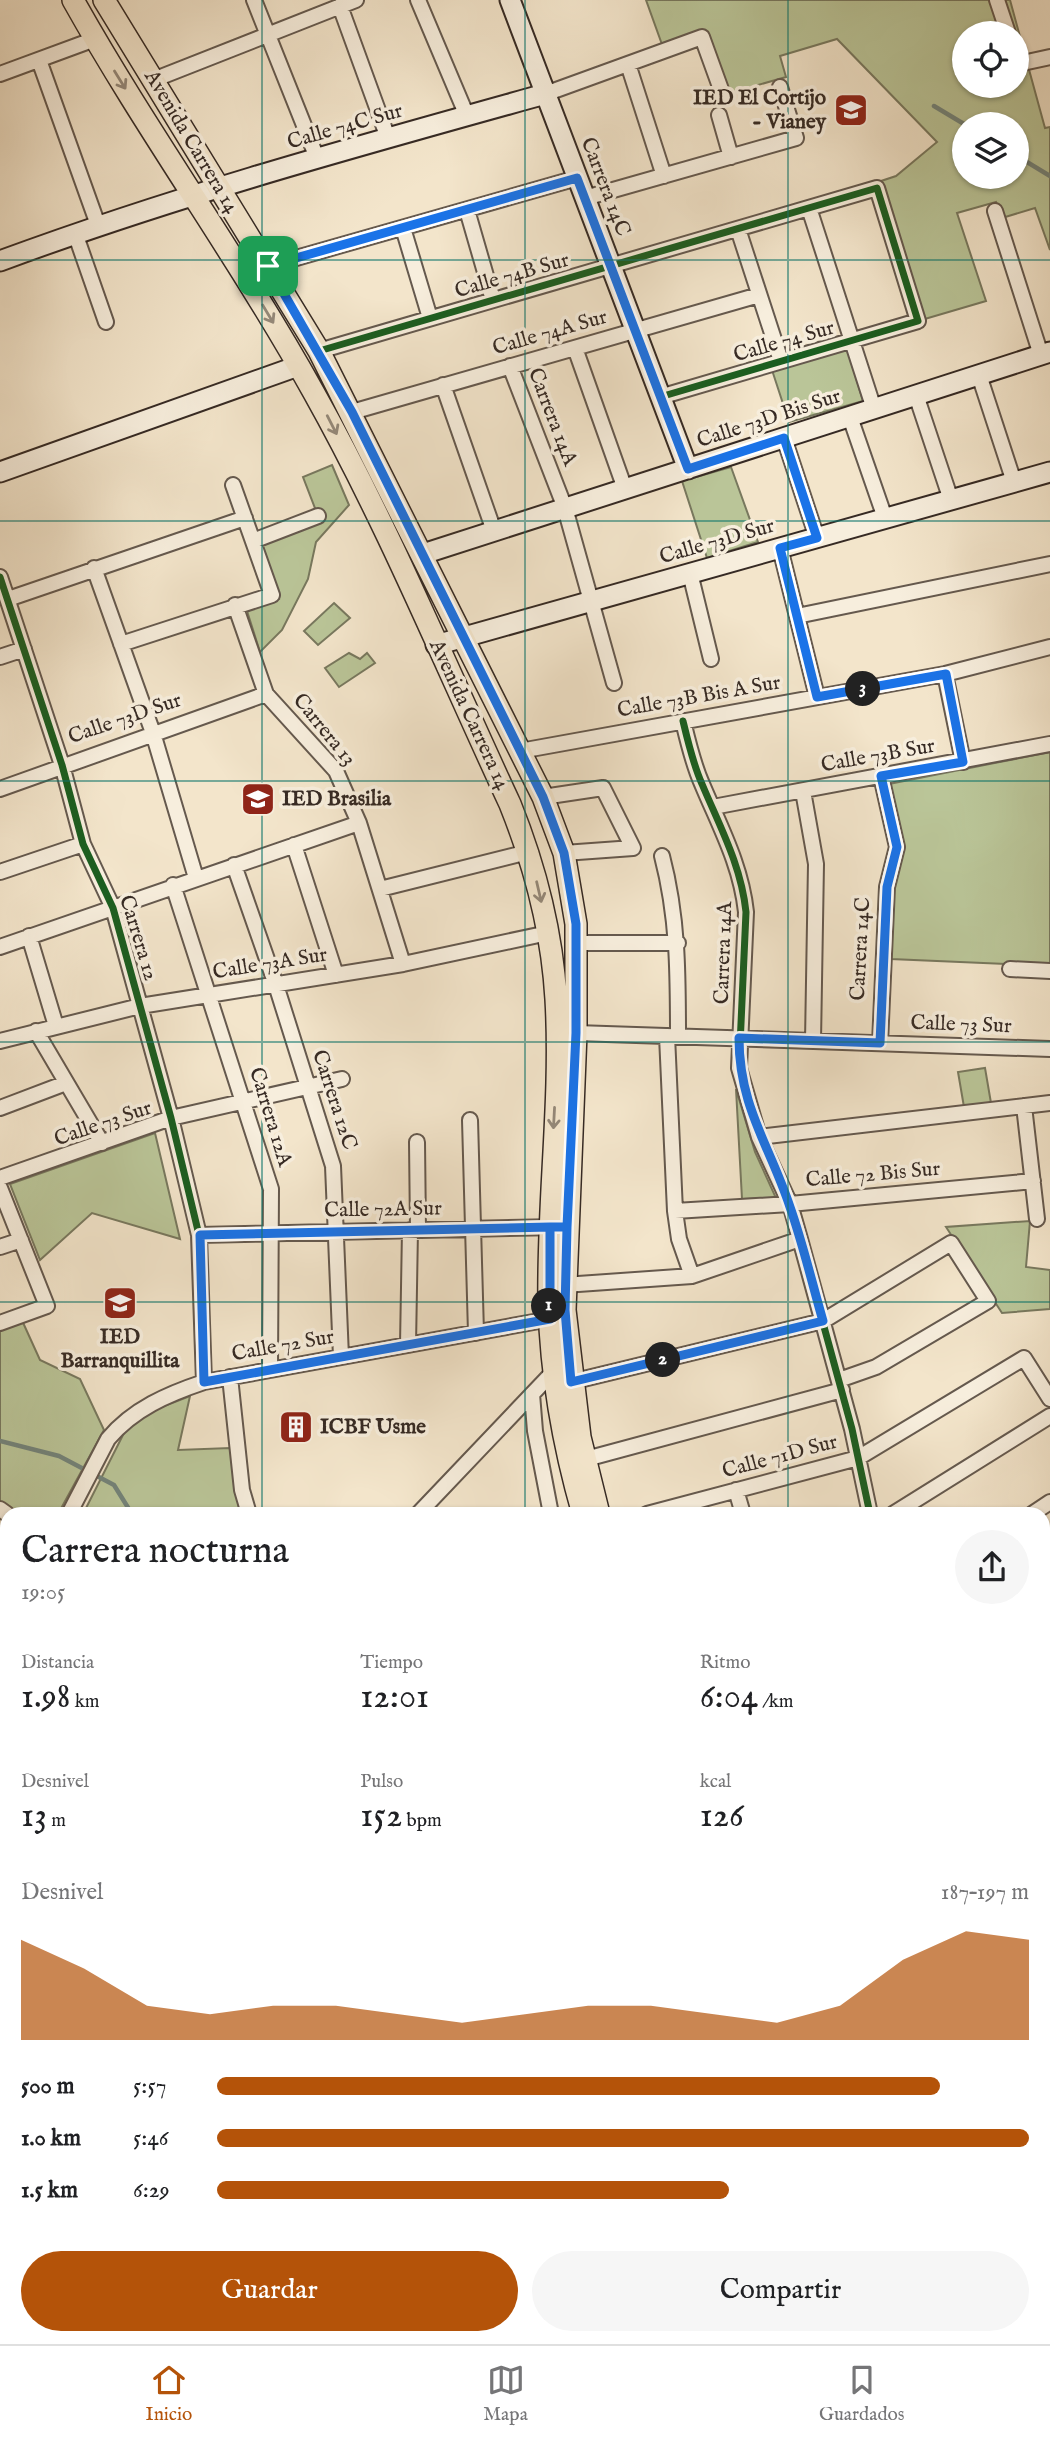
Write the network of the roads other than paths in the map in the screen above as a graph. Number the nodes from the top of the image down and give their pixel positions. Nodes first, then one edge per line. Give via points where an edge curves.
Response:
1 (73, 0) edge
2 (104, 0) edge
3 (254, 0) edge
4 (356, 0) edge
5 (418, 0) edge
6 (510, 0) edge
7 (997, 0) edge
8 (340, 6) junction
9 (1004, 21) edge
10 (267, 35) junction
11 (95, 39) junction
12 (1050, 57) edge
13 (39, 60) junction
14 (1029, 60) edge
15 (628, 64) junction
16 (0, 72) edge
17 (153, 80) junction
18 (780, 87) dead end
19 (545, 94) junction
20 (723, 94) dead end
21 (719, 115) dead end
22 (467, 116) junction
23 (388, 138) junction
24 (731, 157) junction
25 (317, 158) junction
26 (664, 176) junction
27 (577, 178) junction
28 (218, 187) junction
29 (194, 195) junction
30 (585, 198) junction
31 (809, 208) junction
32 (467, 210) junction
33 (995, 211) dead end
34 (98, 225) junction
35 (403, 228) junction
36 (738, 229) junction
37 (75, 233) junction
38 (0, 261) edge
39 (268, 266) junction
40 (610, 266) junction
41 (759, 295) junction
42 (493, 300) junction
43 (430, 318) junction
44 (918, 321) joint
45 (106, 322) dead end
46 (635, 330) junction
47 (852, 340) junction
48 (575, 348) junction
49 (319, 351) junction
50 (1046, 354) edge
51 (780, 361) junction
52 (298, 366) junction
53 (510, 366) junction
54 (979, 375) junction
55 (443, 386) junction
56 (916, 395) junction
57 (660, 397) junction
58 (874, 409) junction
59 (352, 412) junction
60 (850, 417) junction
61 (784, 438) junction
62 (688, 469) junction
63 (0, 472) edge
64 (1050, 472) edge
65 (1014, 482) junction
66 (233, 485) dead end
67 (625, 489) junction
68 (951, 499) junction
69 (565, 508) junction
70 (318, 516) dead end
71 (245, 518) junction
72 (885, 518) junction
73 (494, 531) junction
74 (817, 538) junction
75 (253, 541) junction
76 (780, 548) junction
77 (423, 554) junction
78 (94, 568) junction
79 (1049, 569) edge
80 (690, 573) junction
81 (0, 578) edge
82 (8, 599) junction
83 (590, 601) junction
84 (235, 605) junction
85 (797, 615) junction
86 (464, 637) junction
87 (121, 644) junction
88 (436, 645) junction
89 (1050, 647) edge
90 (24, 649) junction
91 (0, 657) edge
92 (711, 659) dead end
93 (946, 674) junction
94 (614, 683) dead end
95 (266, 694) junction
96 (817, 697) junction
97 (683, 721) junction
98 (153, 733) junction
99 (1050, 744) edge
100 (520, 751) junction
101 (963, 762) junction
102 (62, 765) junction
103 (881, 776) junction
104 (0, 789) edge
105 (803, 790) junction
106 (543, 797) junction
107 (713, 807) junction
108 (359, 823) junction
109 (83, 844) junction
110 (294, 845) junction
111 (528, 852) junction
112 (564, 853) junction
113 (662, 856) dead end
114 (234, 865) junction
115 (0, 872) edge
116 (196, 878) junction
117 (173, 886) junction
118 (380, 889) junction
119 (113, 908) junction
120 (548, 933) junction
121 (29, 936) junction
122 (577, 943) junction
123 (678, 943) junction
124 (0, 947) edge
125 (403, 964) junction
126 (1010, 969) dead end
127 (1050, 971) edge
128 (336, 975) junction
129 (276, 985) junction
130 (211, 995) junction
131 (140, 1006) junction
132 (56, 1026) junction
133 (36, 1031) junction
134 (576, 1033) junction
135 (673, 1036) junction
136 (739, 1038) junction
137 (0, 1041) edge
138 (813, 1041) junction
139 (880, 1043) junction
140 (1050, 1049) edge
141 (342, 1079) dead end
142 (66, 1083) junction
143 (308, 1088) junction
144 (244, 1103) junction
145 (1050, 1103) edge
146 (1024, 1106) junction
147 (0, 1108) edge
148 (171, 1118) junction
149 (470, 1120) dead end
150 (759, 1137) junction
151 (417, 1142) dead end
152 (102, 1143) junction
153 (0, 1178) edge
154 (1033, 1181) junction
155 (0, 1188) edge
156 (790, 1204) junction
157 (675, 1211) junction
158 (1037, 1219) dead end
159 (558, 1227) junction
160 (473, 1228) junction
161 (414, 1230) junction
162 (337, 1232) junction
163 (271, 1233) junction
164 (200, 1235) junction
165 (800, 1239) junction
166 (21, 1240) junction
167 (0, 1247) edge
168 (692, 1276) junction
169 (564, 1285) junction
170 (550, 1319) junction
171 (823, 1321) junction
172 (0, 1323) edge
173 (476, 1333) junction
174 (408, 1345) junction
175 (341, 1357) junction
176 (270, 1370) junction
177 (563, 1376) junction
178 (230, 1377) junction
179 (204, 1382) junction
180 (840, 1385) junction
181 (532, 1394) junction
182 (1050, 1399) edge
183 (1050, 1416) edge
184 (858, 1458) junction
185 (586, 1459) junction
186 (736, 1490) junction
187 (72, 1507) edge
188 (247, 1507) edge
189 (425, 1507) edge
190 (550, 1507) edge
191 (581, 1507) edge
192 (597, 1507) edge
193 (673, 1507) edge
194 (741, 1507) edge
195 (868, 1507) edge
196 (904, 1507) edge

1 - 11 main road, Avenida Carrera 14
2 - 17 main road, Avenida Carrera 14
3 - 10 street
4 - 8 street
5 - 22 street
6 - 19 street, Carrera 14C
7 - 9 street
8 - 10 street
8 - 23 street
10 - 17 street
10 - 25 street
11 - 13 street
11 -> 29 main road, Avenida Carrera 14
12 - 14 street
13 - 16 street
13 - 34 street
15 - 19 street, Calle 74C Sur
15 - 20 street, Calle 74C Sur via 702,37
15 - 26 street
17 - 28 main road, Avenida Carrera 14
18 - 24 street via 796,138
19 - 22 street, Calle 74C Sur
19 - 27 street, Carrera 14C
21 - 24 street
22 - 23 street, Calle 74C Sur
23 - 25 street, Calle 74C Sur
24 - 26 street
25 - 28 street, Calle 74C Sur
26 - 30 street
27 - 30 street, Carrera 14C
27 - 32 street
28 - 29 street, Calle 74C Sur
28 - 39 main road, Avenida Carrera 14
29 - 34 street, Calle 74C Sur
29 -> 52 main road, Avenida Carrera 14
30 - 40 street, Carrera 14C
31 - 36 street, Calle 74B Sur
31 - 44 street, Calle 74B Sur via 877,188
31 - 47 street
32 - 35 street
32 - 42 street
33 - 50 street
34 - 37 street, Calle 74C Sur
35 - 39 street
35 - 43 street
36 - 40 street, Calle 74B Sur
36 - 41 street
37 - 38 street, Calle 74C Sur
37 - 45 street
39 - 49 main road, Avenida Carrera 14
40 - 42 street, Calle 74B Sur
40 - 46 street, Carrera 14C
41 - 46 street, Calle 74A Sur
41 - 51 street
42 - 43 street, Calle 74B Sur
43 - 49 street, Calle 74B Sur
44 - 47 street, Calle 74 Sur
46 - 48 street, Calle 74A Sur
46 - 57 street, Carrera 14C
47 - 51 street, Calle 74 Sur
47 - 58 street
48 - 53 street, Calle 74A Sur
48 - 67 street
49 - 59 main road, Avenida Carrera 14
50 - 54 street, Calle 73D Bis Sur
51 - 57 street, Calle 74 Sur
52 - 63 street
52 -> 88 main road, Avenida Carrera 14 via 330,422
53 - 55 street, Calle 74A Sur
53 - 69 street, Carrera 14A
54 - 56 street, Calle 73D Bis Sur
54 - 65 street
55 - 59 street, Calle 74A Sur
55 - 73 street
56 - 58 street, Calle 73D Bis Sur
56 - 68 street
57 - 62 street, Carrera 14C
58 - 60 street, Calle 73D Bis Sur
59 - 77 main road, Avenida Carrera 14
60 - 61 street, Calle 73D Bis Sur
60 - 72 street
61 - 62 street, Calle 73D Bis Sur
61 - 74 street
62 - 67 street, Calle 73D Bis Sur
64 - 65 street, Calle 73D Sur
65 - 68 street, Calle 73D Sur
66 - 71 street
67 - 69 street, Calle 73D Bis Sur
68 - 72 street, Calle 73D Sur
69 - 73 street, Calle 73D Bis Sur
69 - 83 street, Carrera 14A
70 - 75 street
71 - 75 street
71 - 78 street
72 - 74 street, Calle 73D Sur
73 - 77 street, Calle 73D Bis Sur
74 - 76 street, Calle 73D Sur
75 - 84 street via 272,595
76 - 80 street, Calle 73D Sur
76 - 85 street
77 - 86 main road, Avenida Carrera 14
78 - 82 street
78 - 87 street
79 - 85 street
80 - 83 street, Calle 73D Sur
80 - 92 street
81 - 82 street, Carrera 12
82 - 90 street, Carrera 12
83 - 86 street, Calle 73D Sur
83 - 94 street, Carrera 14A
84 - 87 street
84 - 95 street, Carrera 13
85 - 96 street
86 - 88 street, Calle 73D Sur
86 - 100 main road, Avenida Carrera 14
87 - 98 street
88 - 111 main road, Avenida Carrera 14
89 - 93 street, Calle 73B Bis A Sur
90 - 91 street
90 - 102 street, Carrera 12
93 - 96 street, Calle 73B Bis A Sur
93 - 101 street
95 - 98 street, Calle 73D Sur
95 - 108 street, Carrera 13 via 336,771
96 - 97 street, Calle 73B Bis A Sur
97 - 100 street, Calle 73B Bis A Sur
97 - 107 street, Carrera 14A
98 - 102 street, Calle 73D Sur
98 - 116 street
99 - 101 street, Calle 73B Sur
100 - 106 main road, Avenida Carrera 14
101 - 103 street, Calle 73B Sur
102 - 104 street, Calle 73D Sur
102 - 109 street, Carrera 12
103 - 105 street, Calle 73B Sur
103 - 139 street, Carrera 14C via 897,847 887,887
105 - 107 street, Calle 73B Sur
105 - 138 street via 816,864
106 - 112 main road, Avenida Carrera 14
106 - 112 street via 603,788 633,848
107 - 136 street, Carrera 14A via 744,892
108 - 110 street
108 - 118 street, Carrera 13
109 - 115 street
109 - 119 street, Carrera 12
110 - 114 street
110 - 128 street
111 - 118 street
111 -> 120 main road, Avenida Carrera 14
112 - 122 main road, Avenida Carrera 14
113 - 123 street
114 - 116 street
114 - 129 street, Carrera 12C
116 - 117 street
117 - 119 street
117 - 130 street, Carrera 12A
118 - 125 street, Carrera 13
119 - 121 street
119 - 131 street, Carrera 12
120 - 125 street, Calle 73A Sur
120 -> 159 main road, Avenida Carrera 14 via 558,1031
121 - 124 street
121 - 132 street
122 - 123 street
122 - 134 main road, Avenida Carrera 14
123 - 135 street
125 - 128 street, Calle 73A Sur
126 - 127 street
128 - 129 street, Calle 73A Sur
129 - 130 street, Calle 73A Sur
129 - 143 street, Carrera 12C
130 - 131 street, Calle 73A Sur
130 - 144 street, Carrera 12A
131 - 132 street, Calle 73A Sur
131 - 148 street, Carrera 12
132 - 133 street, Calle 73A Sur
133 - 137 street, Calle 73A Sur
133 - 142 street
134 - 135 street, Calle 73 Sur
134 - 159 main road, Avenida Carrera 14
135 - 136 street, Calle 73 Sur
135 - 157 street
136 - 138 street, Calle 73 Sur
136 - 150 street, Carrera 14A via 739,1068
138 - 139 street, Calle 73 Sur
139 - 140 street, Calle 73 Sur
141 - 143 street, Calle 73 Sur
142 - 147 street
142 - 152 street
143 - 144 street, Calle 73 Sur
143 - 162 street, Carrera 12C via 333,1166
144 - 148 street, Calle 73 Sur
144 - 163 street, Carrera 12A via 271,1189
145 - 146 street
146 - 150 street
146 - 154 street
148 - 152 street, Calle 73 Sur
148 - 164 street, Carrera 12
149 - 160 street
150 - 156 street, Carrera 14A
151 - 161 street
152 - 153 street, Calle 73 Sur
154 - 156 street, Calle 72 Bis Sur
154 - 158 street
155 - 166 street
156 - 157 street, Calle 72 Bis Sur
156 - 165 street, Carrera 14A
157 - 168 street
159 - 160 street, Calle 72A Sur
159 - 169 main road, Avenida Carrera 14
159 - 170 main road, Avenida Carrera 14
160 - 161 street, Calle 72A Sur
160 - 173 street
161 - 162 street, Calle 72A Sur
161 - 174 street
162 - 163 street, Calle 72A Sur
162 - 175 street, Carrera 12C
163 - 164 street, Calle 72A Sur
163 - 176 street, Carrera 12A
164 - 179 street, Carrera 12
165 - 168 street
165 - 171 street, Carrera 14A
166 - 167 street
166 - 172 street via 47,1306
168 - 169 street
169 - 177 main road, Avenida Carrera 14
170 - 173 street, Calle 72 Sur
170 - 177 main road, Avenida Carrera 14
171 - 177 street
171 - 180 street, Carrera 14A
171 - 180 street via 951,1243 988,1301
173 - 174 street, Calle 72 Sur
174 - 175 street, Calle 72 Sur
175 - 176 street, Calle 72 Sur
176 - 178 street, Calle 72 Sur
177 - 181 street
177 - 185 main road, Avenida Carrera 14
177 - 191 main road, Avenida Carrera 14 via 563,1424
178 - 179 street, Calle 72 Sur
178 - 188 street
179 - 187 street, Calle 72 Sur via 143,1409 117,1429
180 - 184 street, Carrera 14A
180 - 185 street
181 - 189 street
181 - 190 street
182 - 184 street, Calle 71D Sur via 1024,1358
183 - 196 street
184 - 186 street, Calle 71D Sur
184 - 195 street, Carrera 14A
185 - 192 main road, Avenida Carrera 14
186 - 193 street, Calle 71D Sur
186 - 194 street

